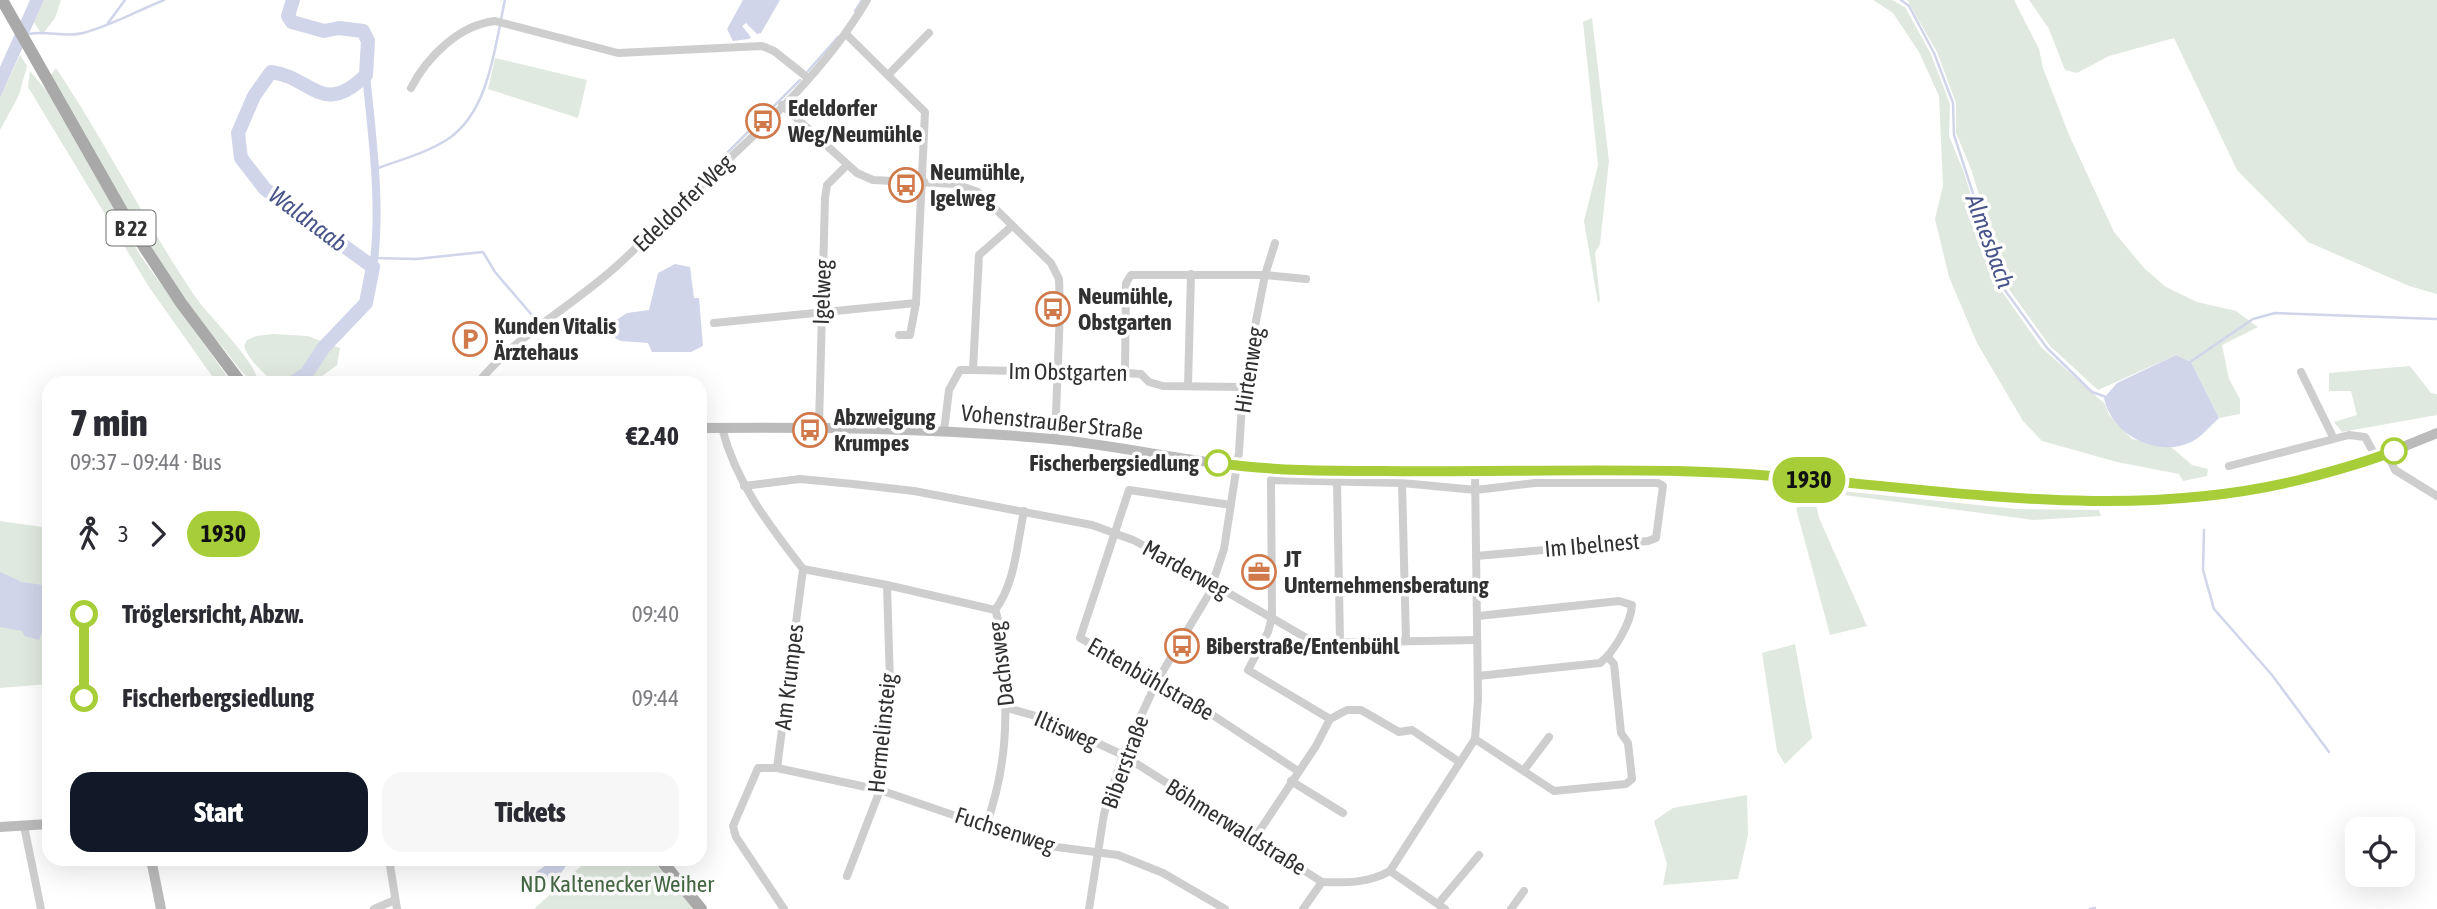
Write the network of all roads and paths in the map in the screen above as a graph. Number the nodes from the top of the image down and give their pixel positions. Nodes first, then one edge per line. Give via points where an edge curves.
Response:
1 (867, 0) edge
2 (4, 4) edge
3 (929, 33) dead end
4 (846, 34) junction
5 (888, 75) junction
6 (808, 78) junction
7 (411, 88) dead end
8 (782, 104) junction
9 (846, 166) junction
10 (922, 183) junction
11 (1012, 226) junction
12 (1275, 243) dead end
13 (1191, 274) junction
14 (1265, 275) junction
15 (1306, 279) dead end
16 (916, 303) junction
17 (821, 313) junction
18 (714, 323) dead end
19 (899, 335) dead end
20 (974, 370) junction
21 (1058, 372) junction
22 (1125, 373) junction
23 (2301, 373) dead end
24 (237, 376) edge
25 (486, 376) edge
26 (1188, 385) junction
27 (1242, 387) junction
28 (819, 426) junction
29 (707, 428) edge
30 (722, 428) junction
31 (944, 431) junction
32 (2437, 433) edge
33 (2333, 437) junction
34 (1055, 439) junction
35 (2382, 456) junction
36 (1234, 466) junction
37 (2229, 466) dead end
38 (1475, 472) junction
39 (1337, 482) junction
40 (1402, 483) junction
41 (744, 486) junction
42 (1476, 490) junction
43 (2437, 496) edge
44 (1231, 505) junction
45 (1024, 511) junction
46 (1114, 532) junction
47 (1476, 556) junction
48 (803, 569) junction
49 (1213, 583) junction
50 (887, 585) junction
51 (995, 610) junction
52 (1478, 616) junction
53 (1272, 617) junction
54 (1406, 640) junction
55 (1477, 640) junction
56 (1340, 641) junction
57 (1608, 657) junction
58 (1478, 676) junction
59 (1157, 681) junction
60 (1007, 708) junction
61 (1330, 719) junction
62 (1549, 737) dead end
63 (1475, 739) junction
64 (1123, 755) junction
65 (1458, 761) junction
66 (777, 768) junction
67 (1524, 770) junction
68 (1298, 771) junction
69 (1291, 781) junction
70 (880, 790) junction
71 (1343, 813) dead end
72 (42, 825) edge
73 (24, 826) junction
74 (986, 826) junction
75 (0, 827) edge
76 (1254, 839) junction
77 (1099, 852) junction
78 (1479, 855) dead end
79 (152, 866) edge
80 (389, 866) edge
81 (666, 866) edge
82 (1390, 871) junction
83 (848, 876) dead end
84 (1322, 882) junction
85 (1524, 891) dead end
86 (396, 904) edge
87 (1441, 907) edge
88 (41, 909) edge
89 (161, 909) edge
90 (374, 909) edge
91 (701, 909) edge
92 (784, 909) edge
93 (1089, 909) edge
94 (1224, 909) edge
95 (1303, 909) edge
96 (1511, 909) edge

1 - 4 street, Edeldorfer Weg
2 - 24 main road, B 22 via 131,227
3 - 5 street
4 - 5 street
4 - 6 street, Edeldorfer Weg
5 - 10 street via 925,112
6 - 7 street via 762,46 618,53 499,21 478,24 449,42 421,68
6 - 8 street, Edeldorfer Weg
8 - 9 street
8 - 25 street, Edeldorfer Weg via 619,264
9 - 10 street via 873,180
9 - 17 street, Igelweg via 827,185
10 - 11 street via 956,184 978,192
10 - 16 street
11 - 20 street via 979,255
11 - 21 street via 1051,263 1059,279
12 - 14 street, Hirtenweg
13 - 14 street
13 - 22 street via 1136,272 1128,278
13 - 26 street
14 - 15 street
14 - 27 street, Hirtenweg
16 - 17 street
16 - 19 street via 915,337
17 - 18 street
17 - 28 street, Igelweg
20 - 21 street, Im Obstgarten
20 - 31 street via 960,370 949,390
21 - 22 street, Im Obstgarten
21 - 34 street
22 - 26 street, Im Obstgarten via 1141,374 1163,386
23 - 33 street
26 - 27 street, Im Obstgarten
27 - 36 street, Hirtenweg via 1239,452
28 - 30 main road, Vohenstraußer Straße
28 - 31 main road, Vohenstraußer Straße
29 - 30 main road, Vohenstraußer Straße
30 - 41 street via 730,459
31 - 34 main road, Vohenstraußer Straße
32 - 35 main road, Vohenstraußer Straße
33 - 35 street via 2365,437
33 - 37 street
34 - 36 main road, Vohenstraußer Straße
35 - 38 main road, Vohenstraußer Straße via 2273,486 2166,501 2105,503 1682,471
35 - 43 street via 2395,470
36 - 38 main road, Vohenstraußer Straße
36 - 44 street, Biberstraße
38 - 42 street
39 - 40 street
39 - 53 street via 1271,480
39 - 56 street
40 - 42 street
40 - 54 street
41 - 45 street, Marderweg via 800,479 914,491
41 - 48 street
42 - 47 street
42 - 47 street, Im Ibelnest via 1535,483 1663,486 1660,529 1656,538 1648,541
44 - 46 street, Entenbühlstraße via 1129,490
44 - 49 street, Biberstraße
45 - 46 street, Marderweg
45 - 51 street via 1013,569
46 - 49 street, Marderweg
46 - 59 street, Entenbühlstraße via 1080,638
47 - 52 street
48 - 50 street, Dachsweg
48 - 66 street, Am Krumpes
49 - 53 street, Marderweg
49 - 59 street, Biberstraße
50 - 51 street, Dachsweg
50 - 70 street, Hermelinsteig via 890,683
51 - 60 street, Dachsweg
52 - 55 street
52 - 57 street via 1619,601 1632,604 1632,613
53 - 56 street, Marderweg via 1315,643
53 - 61 street via 1248,670
54 - 55 street, Marderweg
54 - 56 street, Marderweg
55 - 58 street
57 - 58 street via 1600,663
57 - 67 street via 1614,664 1621,733 1628,743 1632,779 1626,784 1554,791
58 - 63 street
59 - 64 street, Biberstraße
59 - 68 street, Entenbühlstraße
60 - 64 street, Iltisweg via 1044,718
60 - 74 street, Dachsweg via 999,790
61 - 65 street via 1348,710 1361,710 1399,732 1412,730
61 - 68 street
62 - 67 street
63 - 65 street
63 - 67 street
64 - 76 street, Böhmerwaldstraße
64 - 77 street, Biberstraße via 1104,814
65 - 82 street
66 - 70 street, Fuchsenweg
66 - 92 street via 758,768 733,826
68 - 69 street
69 - 71 street
69 - 76 street
70 - 74 street, Fuchsenweg
70 - 83 street, Hermelinsteig
72 - 73 main road
73 - 75 main road
73 - 88 street
74 - 77 street, Fuchsenweg via 1041,845
76 - 84 street, Böhmerwaldstraße
77 - 93 street, Biberstraße
77 - 94 street, Fuchsenweg via 1163,873
78 - 87 street
79 - 89 main road
80 - 86 street
81 - 91 main road
82 - 84 street, Böhmerwaldstraße via 1363,881
82 - 87 street
84 - 95 street
85 - 96 street
86 - 90 street

